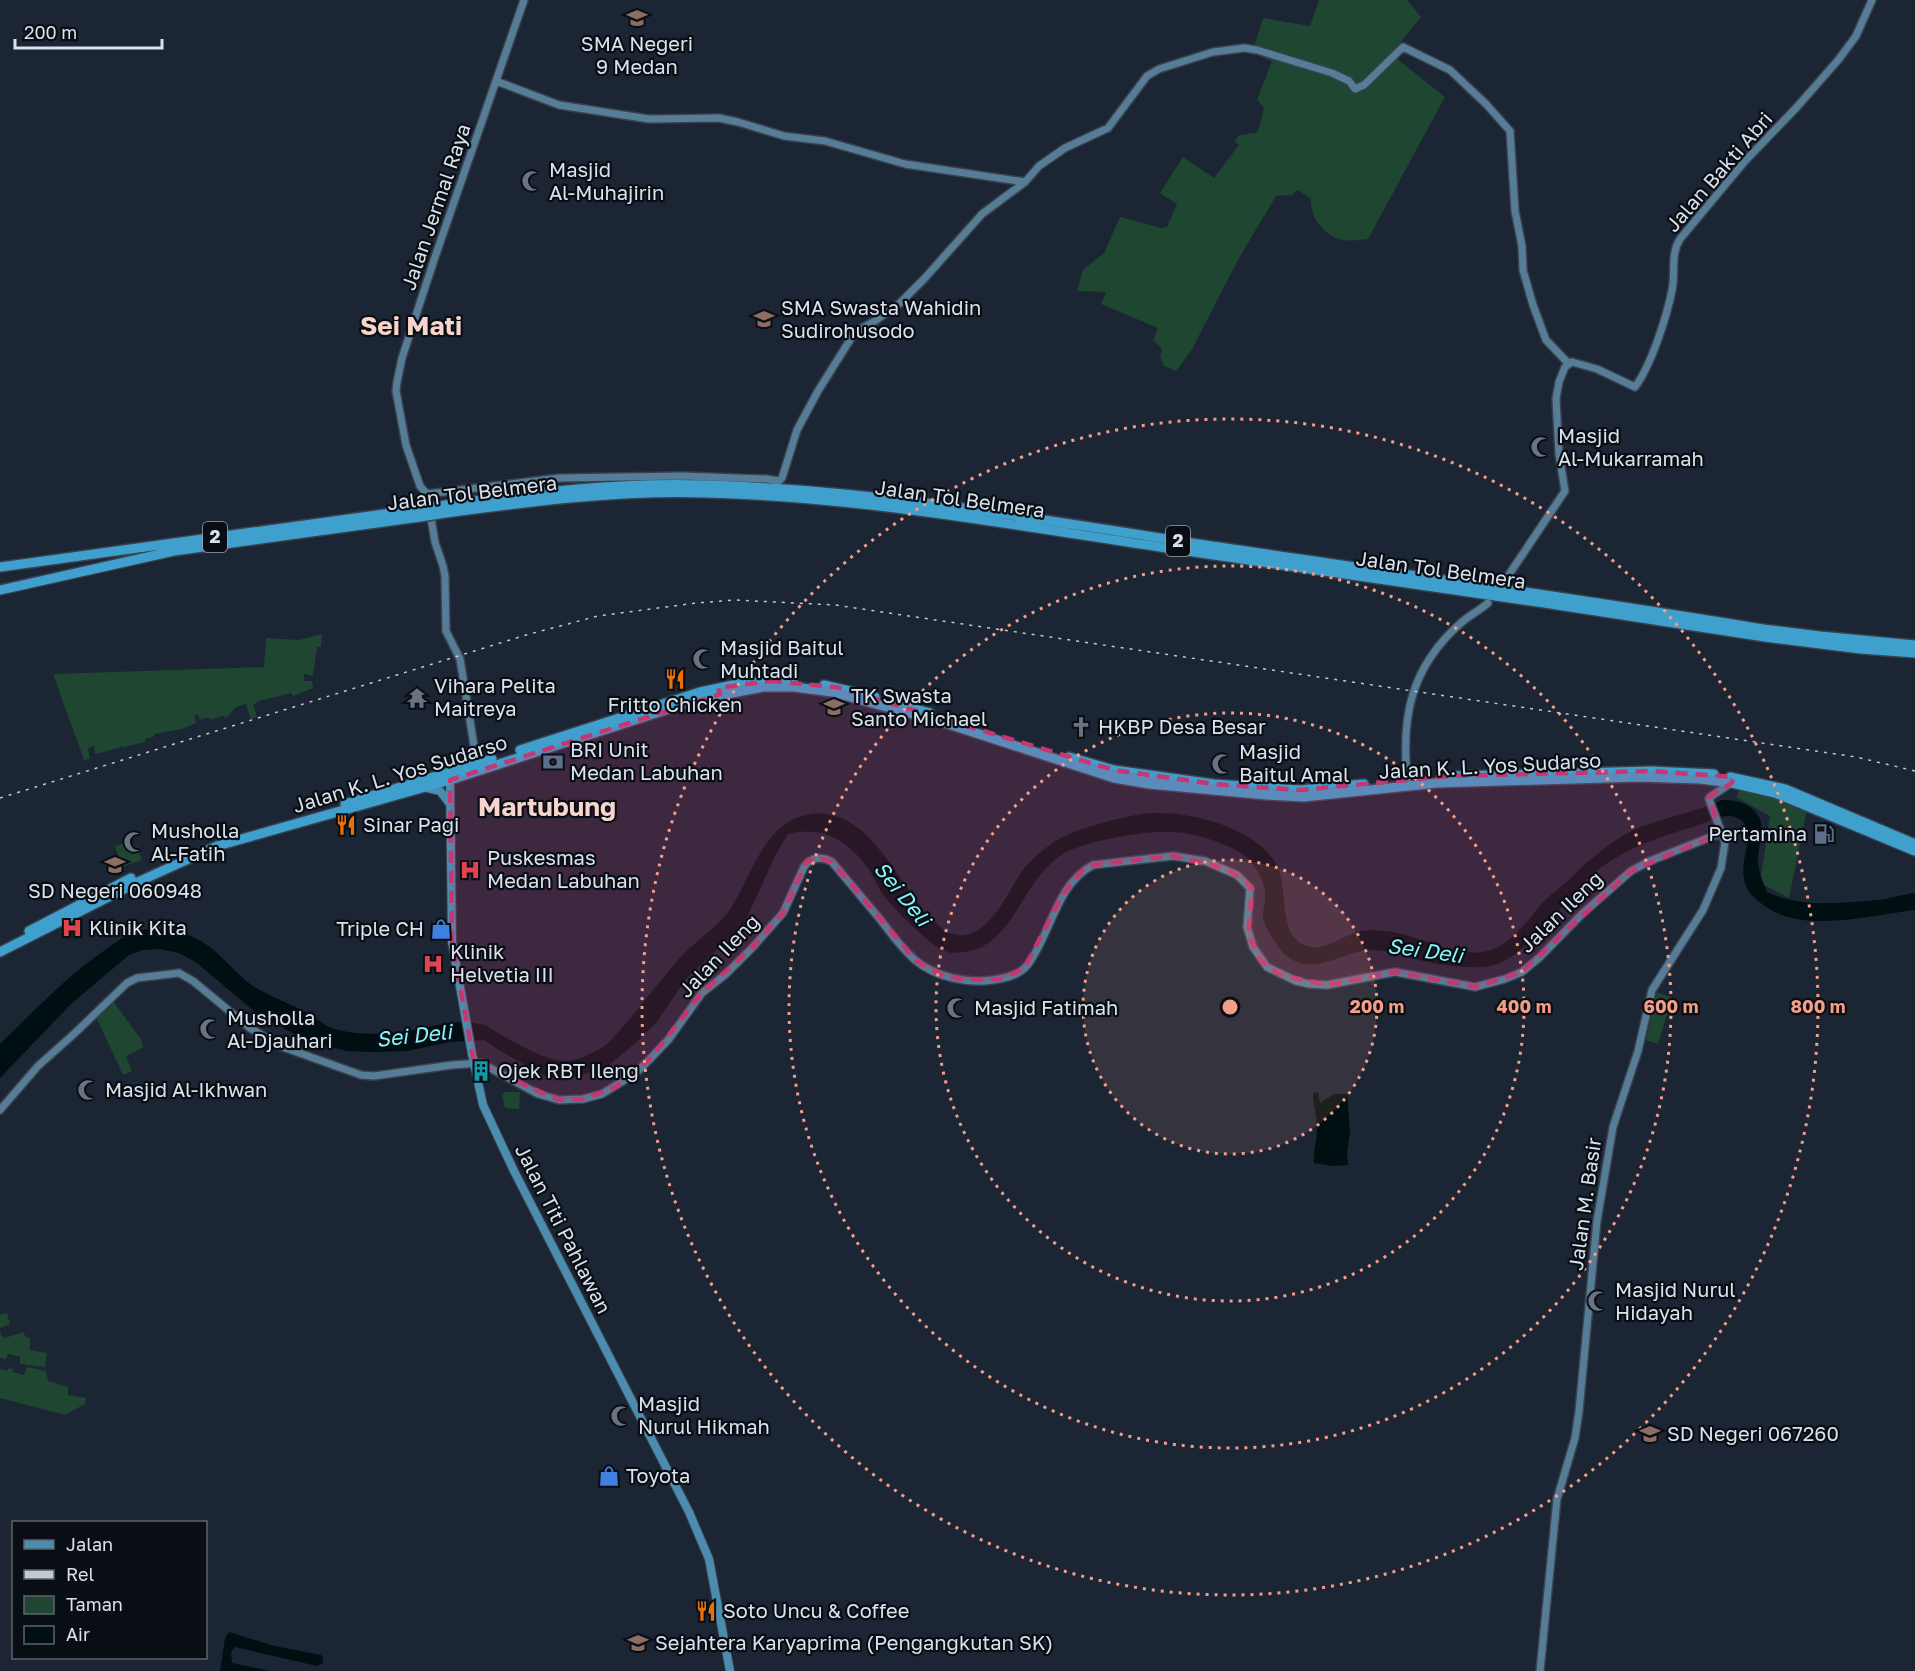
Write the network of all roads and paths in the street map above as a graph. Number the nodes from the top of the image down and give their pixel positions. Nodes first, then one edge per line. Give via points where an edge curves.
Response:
1 (524, 0) edge
2 (1872, 0) edge
3 (496, 81) junction
4 (1025, 182) junction
5 (1569, 364) junction
6 (427, 494) junction
7 (439, 510) junction
8 (420, 513) junction
9 (0, 567) edge
10 (1506, 579) dead end
11 (0, 590) edge
12 (1488, 603) dead end
13 (1915, 645) edge
14 (1915, 653) edge
15 (510, 756) junction
16 (477, 764) junction
17 (450, 777) junction
18 (1732, 780) junction
19 (1408, 782) junction
20 (426, 788) junction
21 (451, 805) junction
22 (1721, 833) junction
23 (231, 838) junction
24 (1915, 844) edge
25 (1915, 851) edge
26 (0, 945) edge
27 (0, 952) edge
28 (474, 1063) junction
29 (0, 1110) edge
30 (730, 1671) edge
31 (1540, 1671) edge

1 - 3 street, Jalan Jermal Raya
2 - 5 street, Jalan Bakti Abri via 1856,36 1839,59 1680,239 1674,253 1673,288 1668,305 1635,387 1597,369
3 - 4 street via 560,105 649,119 719,118 784,136 825,141 905,164
3 - 6 street, Jalan Jermal Raya via 398,374 396,391 406,445 420,486
4 - 5 street via 1039,166 1065,148 1108,128 1147,76 1159,69 1213,52 1251,49 1332,73 1349,81 1355,89 1403,47 1450,70 1510,130 1523,270 1543,333
4 - 6 street via 982,214 900,303 855,332 804,416 779,481 683,476 559,478
5 - 10 street via 1559,382 1556,399 1565,491
6 - 16 street, Jalan Jermal Raya via 445,576 446,631 460,659
7 - 8 highway, Jalan Tol Belmera / 2, bridge
7 - 13 highway, Jalan Tol Belmera / 2 via 533,493 610,486 703,485 836,492 1763,629
7 - 14 highway, Jalan Tol Belmera / 2 via 659,493 835,500 1765,637
8 - 9 highway, Jalan Tol Belmera / 2
8 - 11 highway, Jalan Tol Belmera / 2 via 174,551
12 - 19 street via 1440,644 1415,686 1407,717
15 - 16 highway, Jalan K. L. Yos Sudarso
15 - 17 highway, Jalan K. L. Yos Sudarso
15 - 19 highway, Jalan K. L. Yos Sudarso via 719,691 770,681 794,681 836,687 923,711 1114,770 1180,781 1300,790
16 - 17 highway, Jalan K. L. Yos Sudarso
17 - 20 highway, Jalan K. L. Yos Sudarso
17 - 21 main road, Jalan Titi Pahlawan
17 - 23 highway, Jalan K. L. Yos Sudarso
18 - 19 highway, Jalan K. L. Yos Sudarso via 1639,777
18 - 22 street, Jalan M. Basir via 1710,796
18 - 24 highway, Jalan K. L. Yos Sudarso via 1785,789
18 - 25 highway, Jalan K. L. Yos Sudarso via 1775,793
20 - 21 main road via 440,791
20 - 23 highway, Jalan K. L. Yos Sudarso
21 - 28 main road, Jalan Titi Pahlawan via 452,942
22 - 28 street, Jalan Ileng via 1630,871 1522,972 1475,987 1395,972 1327,985 1280,975 1261,961 1248,935 1251,893 1245,881 1226,869 1173,856 1093,865 1063,894 1024,969 1000,979 966,980 941,975 916,961 832,862 815,858 807,861 783,913 726,974 702,993 650,1059 616,1087 583,1099 559,1100 538,1094 482,1063
22 - 31 street, Jalan M. Basir via 1725,842 1716,882 1703,910 1652,990 1638,1051 1613,1126 1598,1211 1579,1412 1557,1499
23 - 26 highway, Jalan K. L. Yos Sudarso via 204,844
23 - 27 highway, Jalan K. L. Yos Sudarso
28 - 29 street via 362,1075 280,1046 179,973 137,978 127,983 38,1066
28 - 30 main road, Jalan Titi Pahlawan via 483,1105 706,1552

